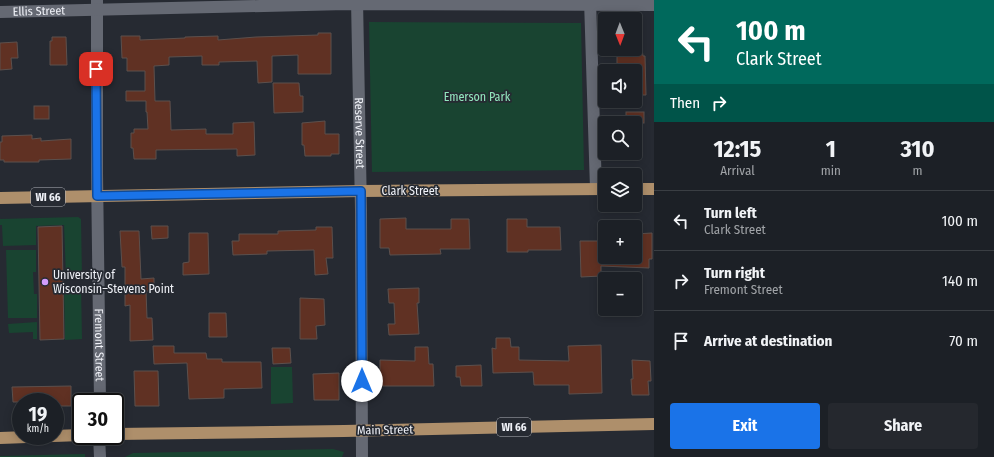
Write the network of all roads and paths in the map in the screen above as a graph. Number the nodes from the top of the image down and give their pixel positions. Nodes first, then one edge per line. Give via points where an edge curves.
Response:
1 (358, 2) edge
2 (590, 2) edge
3 (96, 5) edge
4 (654, 5) edge
5 (0, 12) edge
6 (599, 168) edge
7 (598, 189) edge
8 (642, 189) edge
9 (654, 189) edge
10 (361, 191) junction
11 (97, 196) junction
12 (0, 198) edge
13 (100, 393) edge
14 (654, 424) edge
15 (361, 430) junction
16 (124, 434) edge
17 (72, 435) edge
18 (0, 438) edge
19 (100, 445) edge
20 (100, 457) edge
21 (362, 457) edge

1 - 2 street, Ellis Street
1 - 3 street, Ellis Street
1 - 10 street, Reserve Street
2 - 4 street, Ellis Street
2 - 6 street
3 - 5 street, Ellis Street
3 - 11 street, Fremont Street
7 - 10 main road, Clark Street / WI 66
8 - 9 main road
10 - 11 main road, Clark Street / WI 66
10 - 15 street, Reserve Street
11 - 12 main road, Clark Street / WI 66
11 - 13 street, Fremont Street
14 - 15 main road, Main Street / WI 66
15 - 16 main road, Main Street / WI 66
15 - 21 street, Reserve Street
17 - 18 main road
19 - 20 street

